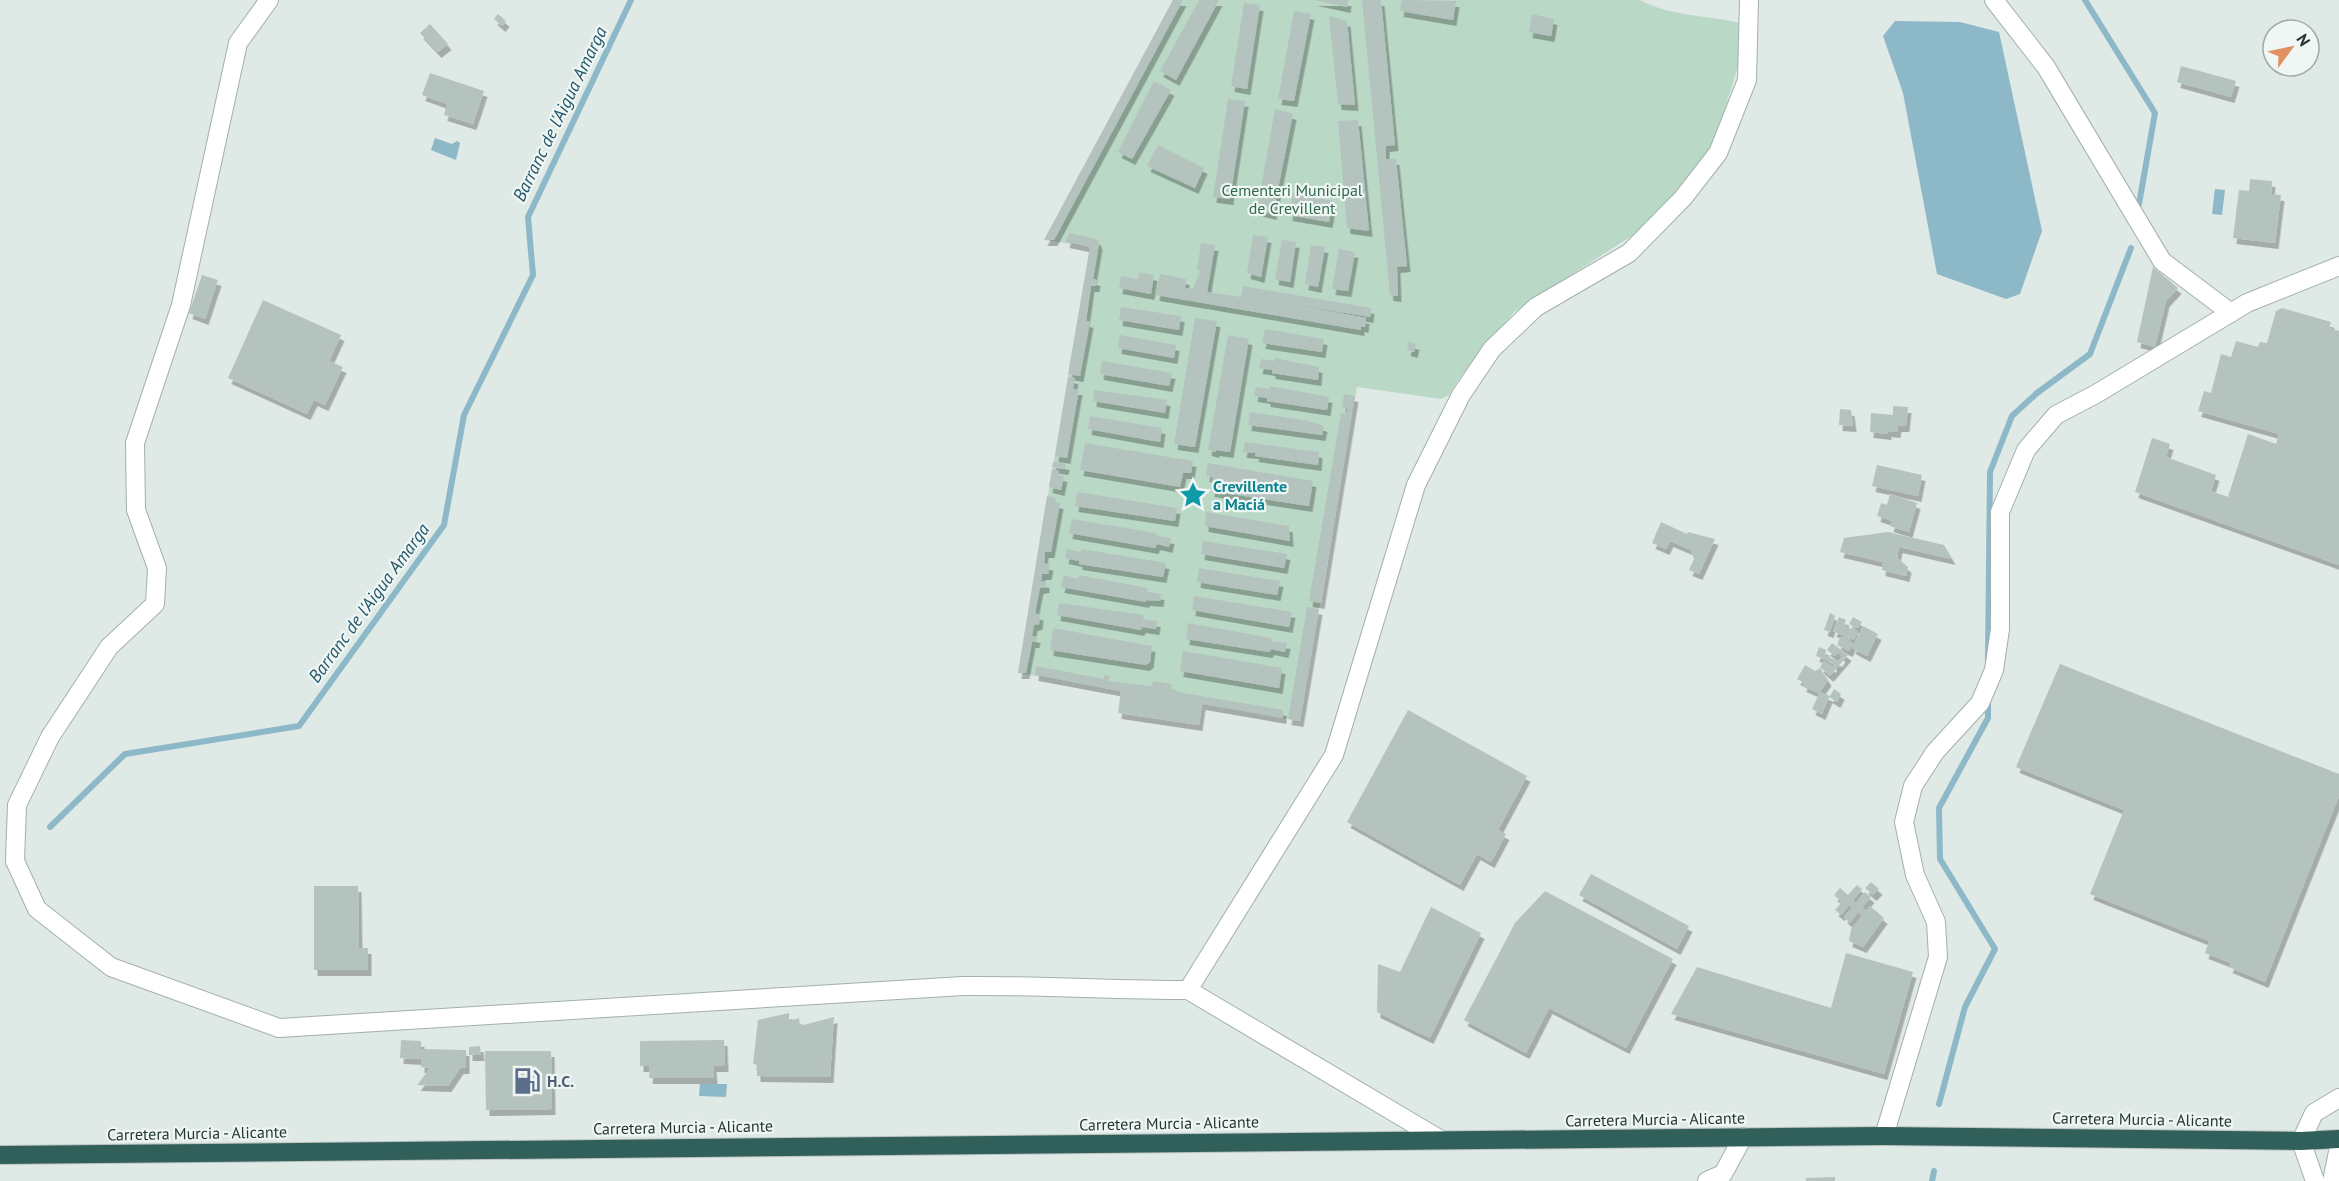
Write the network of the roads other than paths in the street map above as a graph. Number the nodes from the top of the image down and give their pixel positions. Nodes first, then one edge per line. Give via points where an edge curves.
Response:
1 (269, 0) edge
2 (1749, 0) edge
3 (1994, 0) edge
4 (2339, 266) edge
5 (2231, 313) junction
6 (1188, 990) junction
7 (2339, 1098) edge
8 (1884, 1136) junction
9 (1743, 1137) junction
10 (2339, 1139) edge
11 (1441, 1140) junction
12 (2301, 1141) junction
13 (2339, 1147) edge
14 (0, 1155) edge
15 (1707, 1181) edge
16 (2315, 1181) edge
17 (2332, 1181) edge

1 - 6 street via 238,43 181,305 135,443 136,510 157,568 155,604 109,647 50,737 17,805 15,861 37,909 111,967 279,1028 963,986
2 - 6 street via 1747,80 1718,153 1683,198 1629,253 1536,307 1492,349 1461,394 1416,485 1334,755
3 - 5 street via 2046,67 2162,261
4 - 5 street
5 - 8 street via 2056,415 2026,450 2000,512 2000,629 1994,670 1980,703 1935,752 1914,786 1904,822 1915,875 1936,922 1938,957
6 - 11 street
7 - 12 street via 2314,1113
8 - 9 highway, Carretera Murcia - Alicante
8 - 12 highway, Carretera Murcia - Alicante
9 - 11 highway, Carretera Murcia - Alicante
9 - 15 street via 1723,1174
10 - 12 highway, Carretera Murcia - Alicante
11 - 14 highway, Carretera Murcia - Alicante
12 - 16 street
13 - 17 street

